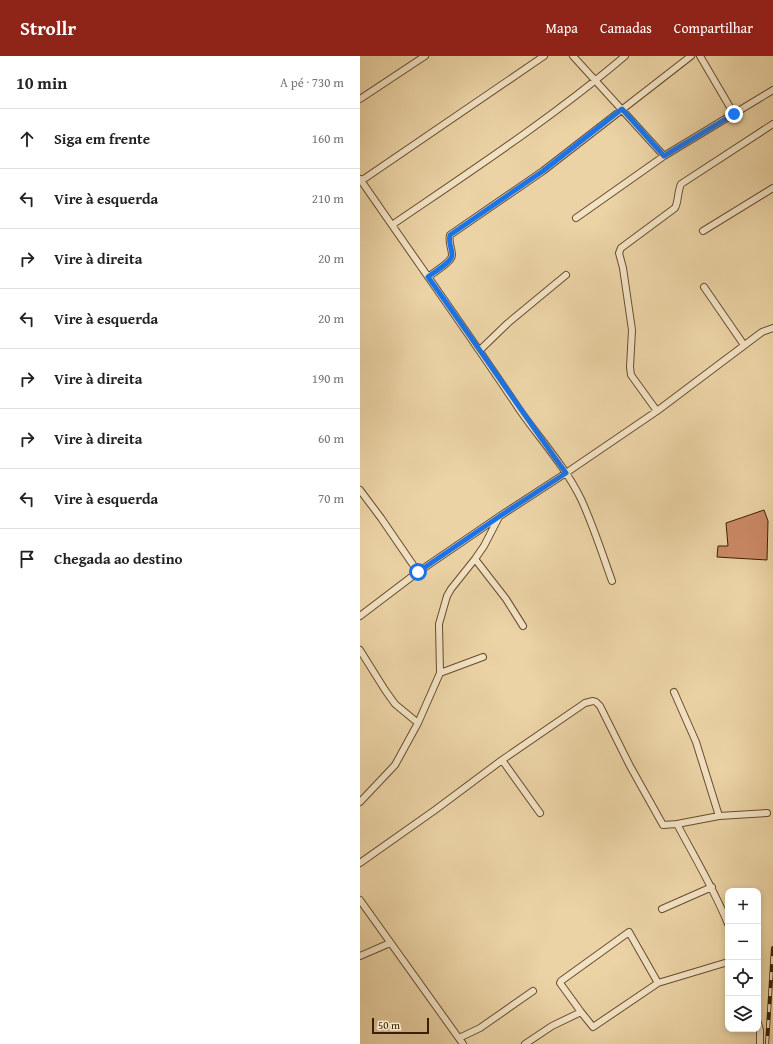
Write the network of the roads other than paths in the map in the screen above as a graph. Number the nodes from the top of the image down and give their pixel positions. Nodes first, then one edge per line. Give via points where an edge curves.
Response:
1 (425, 56) edge
2 (544, 56) edge
3 (573, 56) edge
4 (625, 56) edge
5 (691, 56) edge
6 (700, 56) edge
7 (596, 80) junction
8 (773, 90) edge
9 (360, 99) edge
10 (622, 109) junction
11 (734, 114) junction
12 (773, 124) edge
13 (664, 156) junction
14 (360, 180) edge
15 (773, 188) edge
16 (576, 218) dead end
17 (392, 225) junction
18 (703, 231) dead end
19 (566, 275) dead end
20 (428, 277) junction
21 (704, 287) dead end
22 (773, 328) edge
23 (744, 345) junction
24 (480, 350) junction
25 (657, 411) junction
26 (566, 473) junction
27 (360, 490) edge
28 (500, 516) junction
29 (475, 559) junction
30 (418, 572) junction
31 (612, 581) dead end
32 (360, 616) edge
33 (523, 626) dead end
34 (360, 650) edge
35 (484, 657) dead end
36 (440, 673) junction
37 (674, 692) dead end
38 (418, 723) junction
39 (502, 760) junction
40 (360, 802) edge
41 (540, 813) dead end
42 (767, 813) dead end
43 (719, 816) junction
44 (677, 824) junction
45 (360, 863) edge
46 (712, 887) junction
47 (360, 900) edge
48 (662, 909) dead end
49 (725, 917) edge
50 (390, 944) junction
51 (360, 956) edge
52 (725, 963) edge
53 (658, 983) junction
54 (533, 991) dead end
55 (581, 1012) junction
56 (760, 1032) edge
57 (459, 1038) junction
58 (463, 1044) edge
59 (525, 1044) edge
60 (760, 1044) edge

1 - 9 street
2 - 14 street
3 - 7 street
4 - 7 street
5 - 10 street
6 - 11 street
7 - 10 street
7 - 17 street via 493,156
8 - 11 street
10 - 13 street
10 - 20 street via 543,171 450,235 450,261
11 - 13 street
12 - 25 street via 681,184 675,208 621,248 619,253 632,330 631,375
13 - 16 street
14 - 17 street
15 - 18 street
17 - 20 street
19 - 24 street via 508,322
20 - 24 street
21 - 23 street
22 - 23 street via 762,332
23 - 25 street
24 - 26 street
25 - 26 street
26 - 28 street
26 - 31 street via 580,498
27 - 30 street
28 - 29 street
28 - 30 street
29 - 33 street
29 - 36 street via 451,589 440,616
30 - 32 street
34 - 38 street via 395,704
35 - 36 street
36 - 38 street
37 - 43 street via 696,742
38 - 40 street via 395,765
39 - 41 street
39 - 44 street via 585,703 593,701 600,706 663,825
39 - 45 street
42 - 43 street
43 - 44 street
44 - 46 street
46 - 48 street
46 - 49 street
47 - 50 street
50 - 51 street
50 - 57 street
52 - 53 street
53 - 55 street via 593,1027
53 - 55 street via 630,933 627,932 561,981 561,986
54 - 57 street via 480,1028
55 - 59 street via 552,1026
56 - 60 street
57 - 58 street

